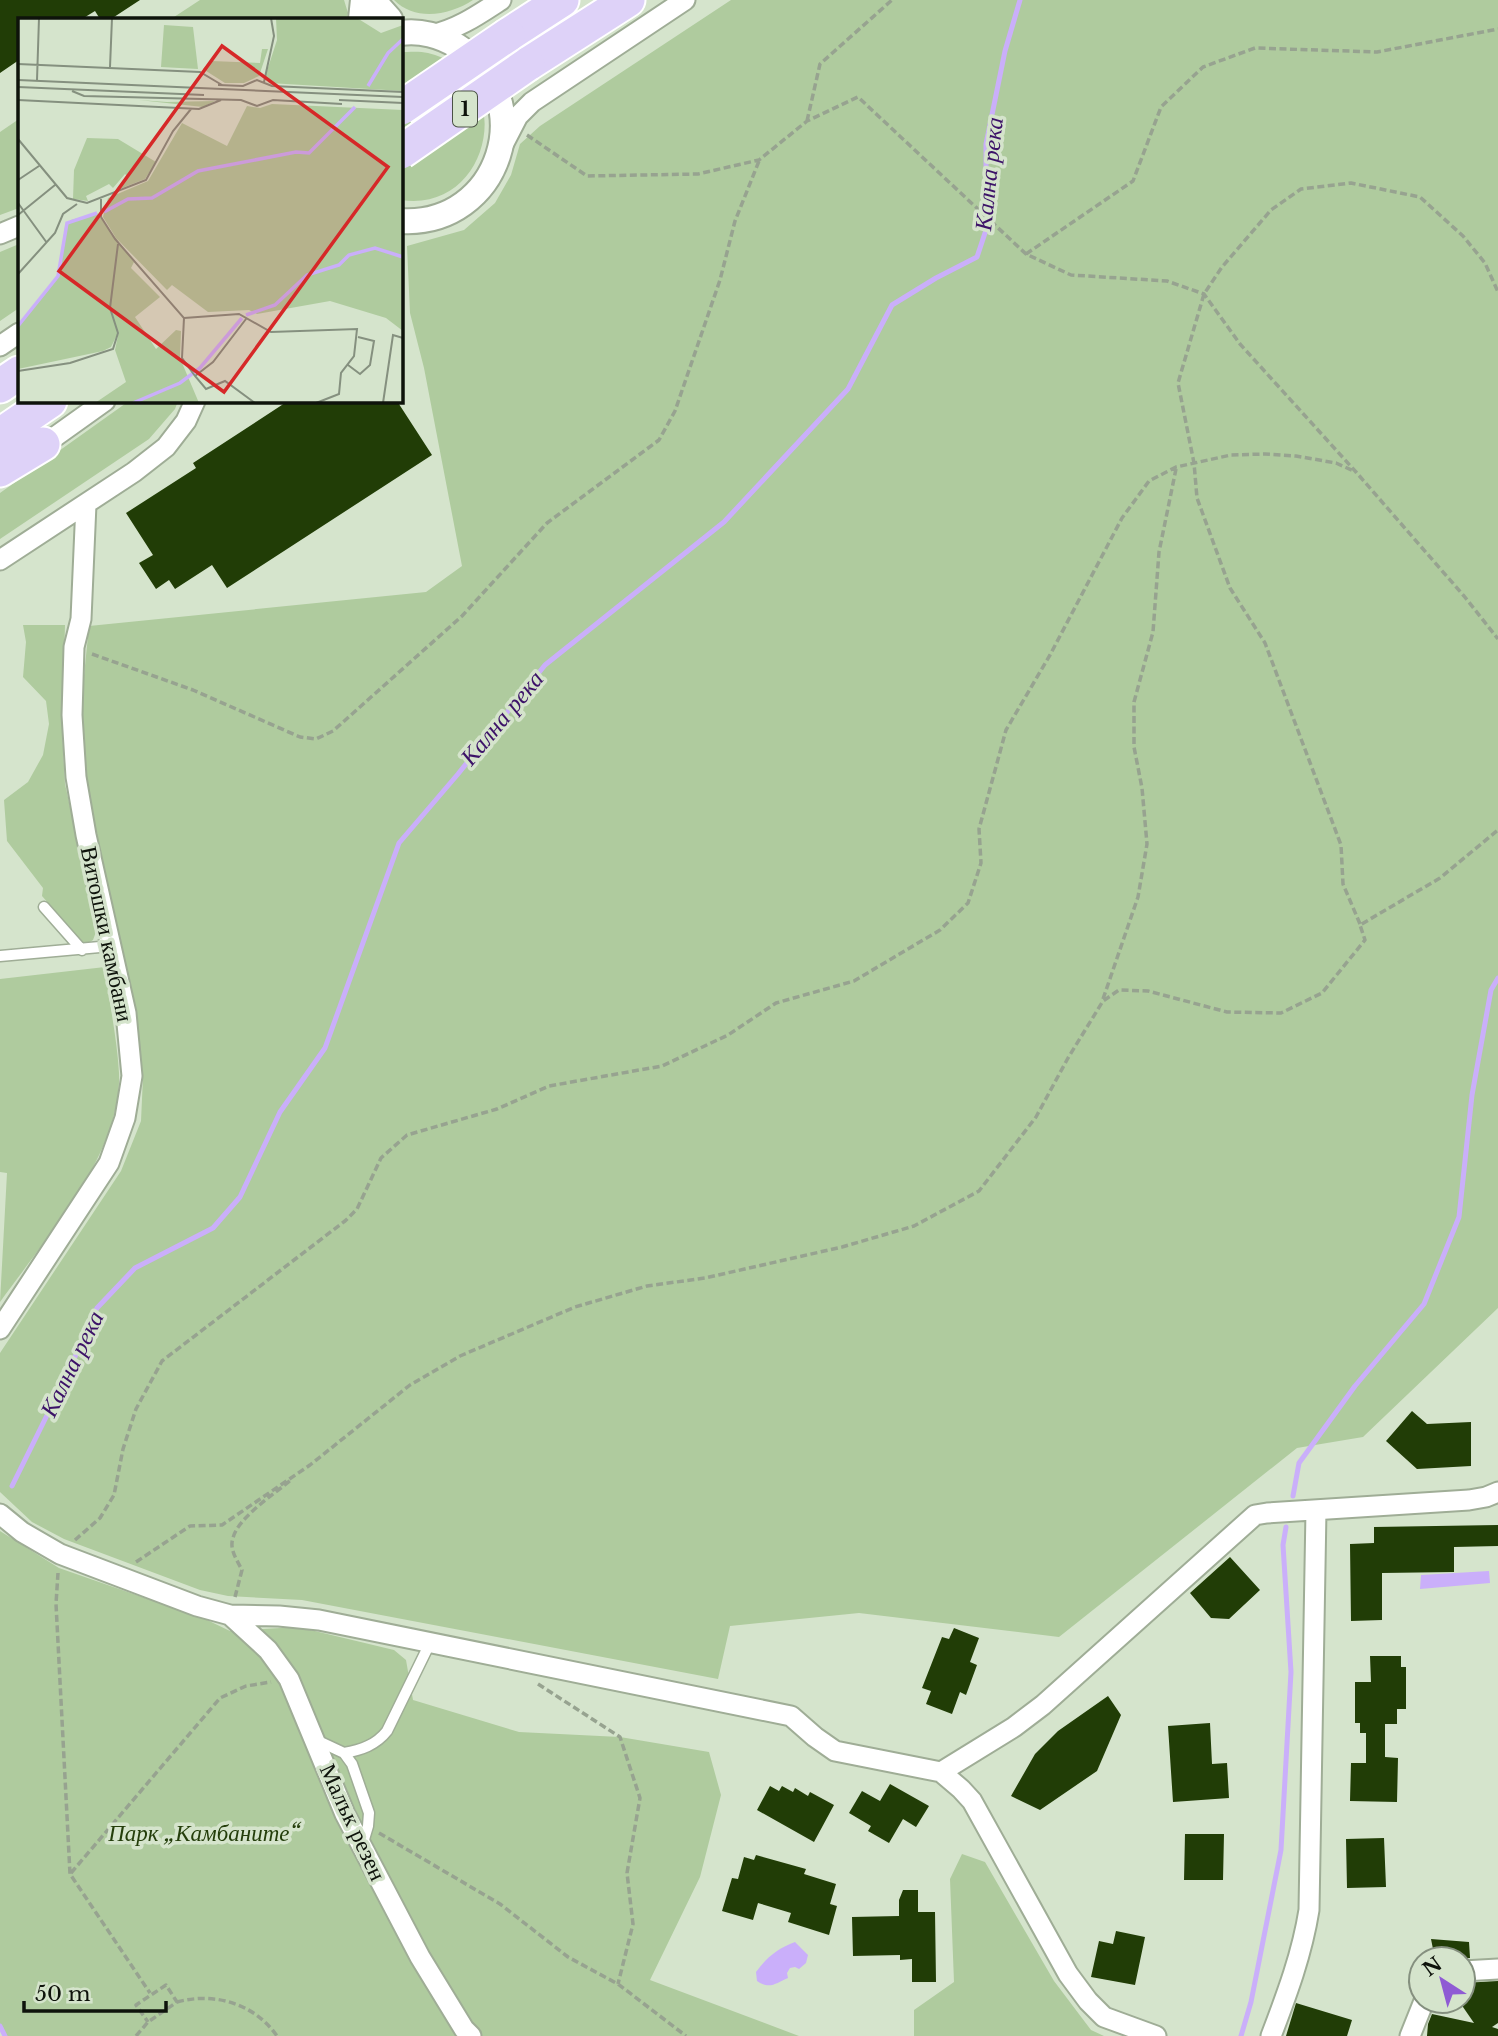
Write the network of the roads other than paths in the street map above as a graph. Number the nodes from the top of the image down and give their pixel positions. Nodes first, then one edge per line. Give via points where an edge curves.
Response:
1 (363, 0) edge
2 (373, 0) edge
3 (501, 0) edge
4 (562, 0) edge
5 (628, 0) edge
6 (685, 0) edge
7 (361, 18) edge
8 (393, 18) edge
9 (406, 29) edge
10 (402, 107) edge
11 (501, 149) junction
12 (402, 151) edge
13 (402, 221) edge
14 (18, 226) edge
15 (0, 234) edge
16 (18, 334) edge
17 (0, 346) edge
18 (18, 374) edge
19 (0, 386) edge
20 (49, 402) edge
21 (104, 402) edge
22 (195, 402) edge
23 (0, 435) edge
24 (43, 444) junction
25 (0, 470) edge
26 (0, 482) edge
27 (86, 504) junction
28 (0, 560) edge
29 (44, 907) dead end
30 (111, 946) junction
31 (82, 950) junction
32 (0, 956) edge
33 (0, 1329) edge
34 (1498, 1492) edge
35 (1316, 1510) junction
36 (0, 1514) edge
37 (230, 1615) junction
38 (430, 1643) junction
39 (314, 1739) junction
40 (344, 1753) junction
41 (942, 1772) junction
42 (362, 1847) junction
43 (1498, 1969) edge
44 (1477, 1970) edge
45 (1418, 2015) edge
46 (471, 2036) edge
47 (1156, 2036) edge
48 (1272, 2036) edge
49 (1410, 2036) edge

1 - 7 street
2 - 8 street
3 - 9 street via 450,31
4 - 10 highway, 1, bridge
5 - 12 highway, 1, bridge
6 - 11 street via 533,102 518,116
9 - 11 street via 451,42 484,69 502,107
11 - 13 street via 487,180 463,205 432,219
14 - 15 street
16 - 17 street
18 - 19 highway
20 - 23 highway
21 - 24 street
22 - 27 street via 166,447
24 - 25 highway
24 - 26 street
27 - 28 street
27 - 30 street, Витошки камбани via 72,715 76,777
29 - 31 lane
30 - 31 lane
30 - 33 street, Витошки камбани via 126,1013 132,1076 125,1118 109,1163
31 - 32 lane
34 - 35 street via 1469,1500
35 - 41 street via 1255,1515 1042,1705
35 - 48 street via 1309,1910 1294,1975
36 - 37 street via 60,1554
37 - 38 street via 319,1620
37 - 39 street, Малък резен via 268,1650 289,1679
38 - 40 lane via 380,1740
38 - 41 street via 791,1716 835,1751
39 - 40 lane
39 - 42 street, Малък резен
40 - 42 lane via 369,1813
41 - 47 street via 972,1801 1068,1974 1088,2001 1104,2017
42 - 46 street, Малък резен via 420,1957
43 - 44 street
45 - 49 street

